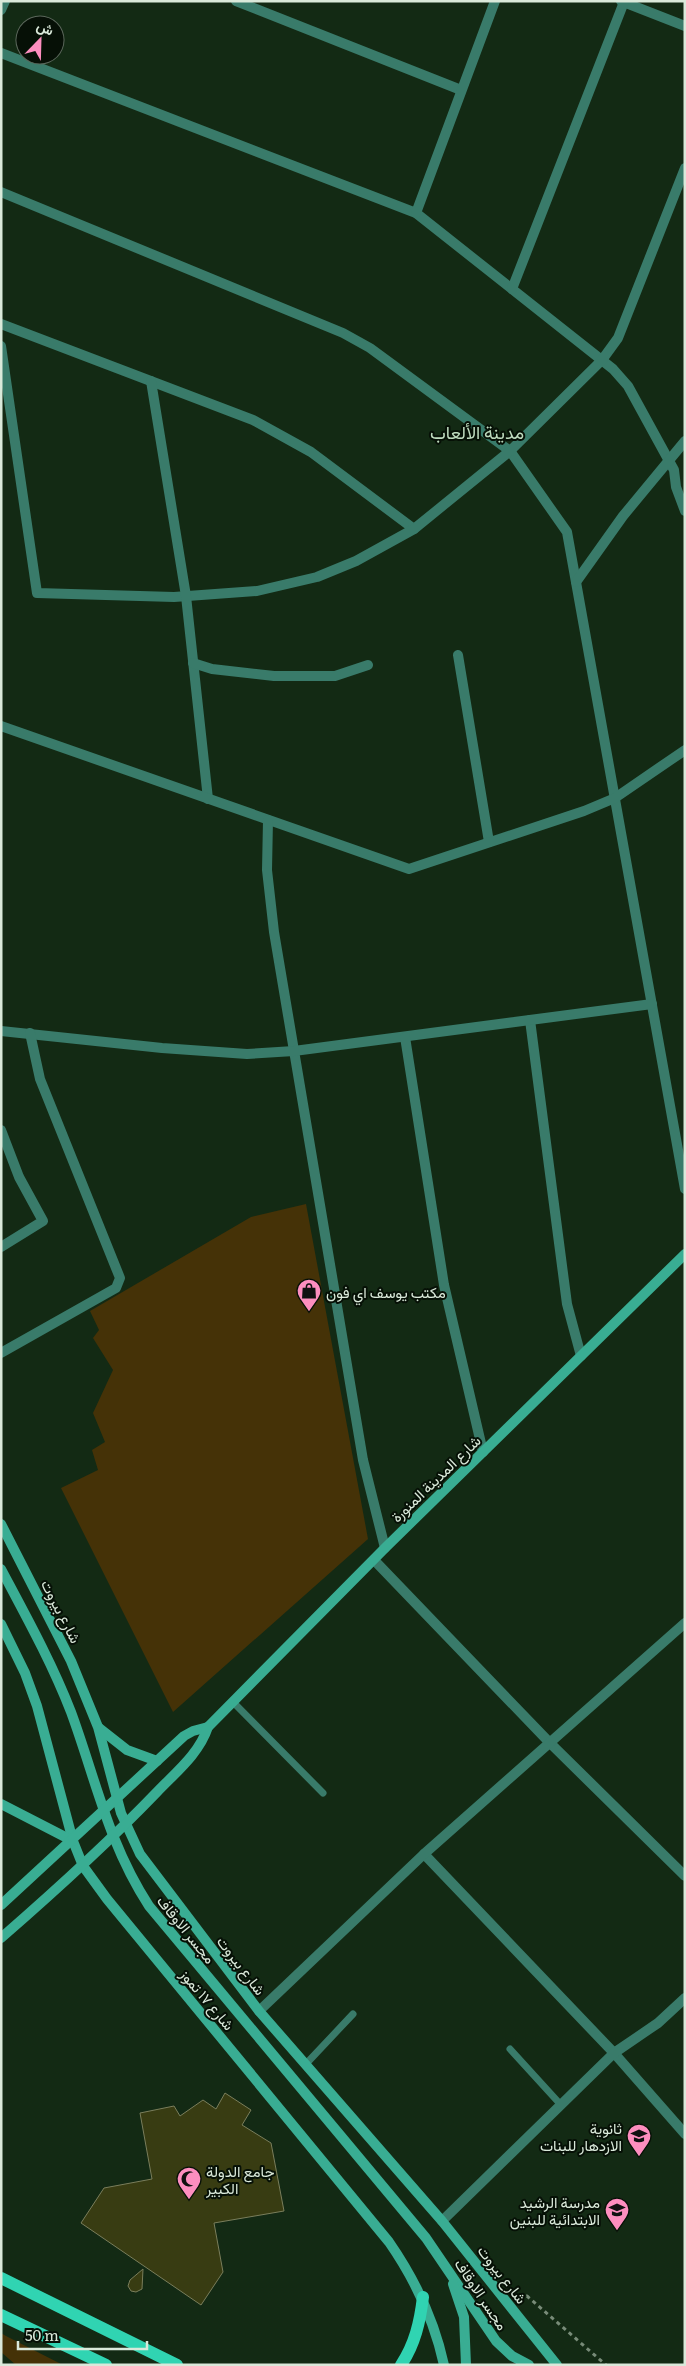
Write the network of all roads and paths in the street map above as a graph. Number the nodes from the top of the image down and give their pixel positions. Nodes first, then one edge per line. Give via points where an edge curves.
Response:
1 (5, 1) edge
2 (236, 1) edge
3 (495, 1) edge
4 (623, 2) edge
5 (1, 10) edge
6 (685, 26) edge
7 (1, 53) edge
8 (462, 90) junction
9 (685, 168) edge
10 (1, 192) edge
11 (416, 213) junction
12 (512, 289) junction
13 (1, 324) edge
14 (1, 346) edge
15 (602, 360) junction
16 (151, 381) junction
17 (685, 441) edge
18 (510, 451) junction
19 (668, 460) junction
20 (685, 511) edge
21 (414, 529) junction
22 (576, 582) junction
23 (186, 596) junction
24 (458, 655) dead end
25 (193, 664) junction
26 (368, 665) dead end
27 (1, 726) edge
28 (685, 750) edge
29 (615, 798) junction
30 (208, 799) junction
31 (268, 820) junction
32 (489, 842) junction
33 (652, 1004) junction
34 (530, 1020) junction
35 (1, 1031) edge
36 (30, 1033) junction
37 (405, 1037) junction
38 (294, 1051) junction
39 (1, 1130) edge
40 (3, 1142) edge
41 (685, 1189) edge
42 (1, 1247) edge
43 (685, 1254) edge
44 (1, 1353) edge
45 (582, 1356) junction
46 (483, 1452) junction
47 (1, 1524) edge
48 (385, 1548) junction
49 (374, 1560) junction
50 (1, 1569) edge
51 (685, 1623) edge
52 (1, 1624) edge
53 (232, 1702) junction
54 (98, 1727) junction
55 (208, 1727) junction
56 (549, 1742) junction
57 (158, 1761) junction
58 (323, 1793) dead end
59 (116, 1800) junction
60 (1, 1804) edge
61 (125, 1825) junction
62 (73, 1841) junction
63 (424, 1854) junction
64 (83, 1866) junction
65 (685, 1876) edge
66 (1, 1905) edge
67 (1, 1938) edge
68 (685, 1998) edge
69 (259, 2011) junction
70 (353, 2014) dead end
71 (510, 2049) dead end
72 (614, 2053) junction
73 (305, 2065) junction
74 (561, 2105) junction
75 (685, 2134) edge
76 (442, 2221) junction
77 (438, 2254) junction
78 (1, 2278) edge
79 (423, 2297) junction
80 (508, 2305) junction
81 (1, 2315) edge
82 (106, 2365) edge
83 (177, 2365) edge
84 (401, 2365) edge
85 (444, 2365) edge
86 (466, 2365) edge
87 (529, 2365) edge
88 (557, 2365) edge
89 (606, 2365) edge

1 - 5 street
2 - 8 street
3 - 8 street
4 - 6 street
4 - 12 street
7 - 11 street
8 - 11 street
9 - 15 street via 618,338
10 - 18 street via 344,333 370,348
11 - 12 street
12 - 15 street
13 - 16 street
14 - 23 street via 37,592
15 - 18 street
15 - 19 street via 628,386
16 - 21 street via 253,420 310,452
16 - 23 street
17 - 19 street
18 - 21 street
18 - 22 street via 567,532
19 - 20 street via 674,470
19 - 22 street
21 - 23 street via 356,561 318,576 257,591
22 - 29 street
23 - 25 street
24 - 32 street
25 - 26 street via 212,670 274,676 335,676
25 - 30 street
27 - 30 street
28 - 29 street
29 - 32 street
29 - 33 street
30 - 31 street
31 - 32 street via 409,869
31 - 38 street via 267,870
33 - 34 street
33 - 41 street
34 - 37 street
34 - 45 street via 567,1304
35 - 36 street
36 - 38 street via 247,1054
36 - 44 street via 40,1079 120,1278 116,1288
37 - 38 street
37 - 46 street via 444,1285
38 - 48 street via 363,1460
39 - 40 street
40 - 42 street via 44,1221
43 - 45 street, شارع المدينة المنورة
45 - 46 street, شارع المدينة المنورة
46 - 48 street, شارع المدينة المنورة
47 - 54 street, شارع بيروت via 71,1661
48 - 49 street, شارع المدينة المنورة
49 - 53 street, شارع المدينة المنورة
49 - 56 street
50 - 77 street, مجسر الاوقاف via 62,1690 107,1824 136,1886 162,1924
51 - 56 street
52 - 62 street, شارع ١٧ تموز via 26,1673 37,1706
53 - 55 street, شارع المدينة المنورة
53 - 58 lane
54 - 57 street via 126,1750
54 - 59 street, شارع بيروت
55 - 57 street via 184,1736
55 - 61 street via 199,1748
56 - 63 street
56 - 65 street
57 - 59 street
59 - 61 street, شارع بيروت
59 - 62 street
60 - 62 street
61 - 64 street
61 - 69 street, شارع بيروت via 149,1867
62 - 64 street, شارع ١٧ تموز
62 - 66 street
63 - 69 street
63 - 72 street
64 - 67 street
64 - 79 street, شارع ١٧ تموز via 107,1900 389,2242
68 - 72 street via 658,2023
69 - 73 street, شارع بيروت
70 - 73 lane
71 - 74 lane
72 - 74 street
72 - 75 street
73 - 76 street, شارع بيروت
74 - 76 street
76 - 80 street, شارع بيروت
77 - 86 street, مجسر الاوقاف via 448,2270 464,2317
77 - 87 street, مجسر الاوقاف via 496,2341 512,2356
78 - 83 main road
79 - 84 main road via 420,2320
79 - 85 street, شارع ١٧ تموز
80 - 88 street, شارع بيروت
80 - 89 path via 527,2296
81 - 82 main road

